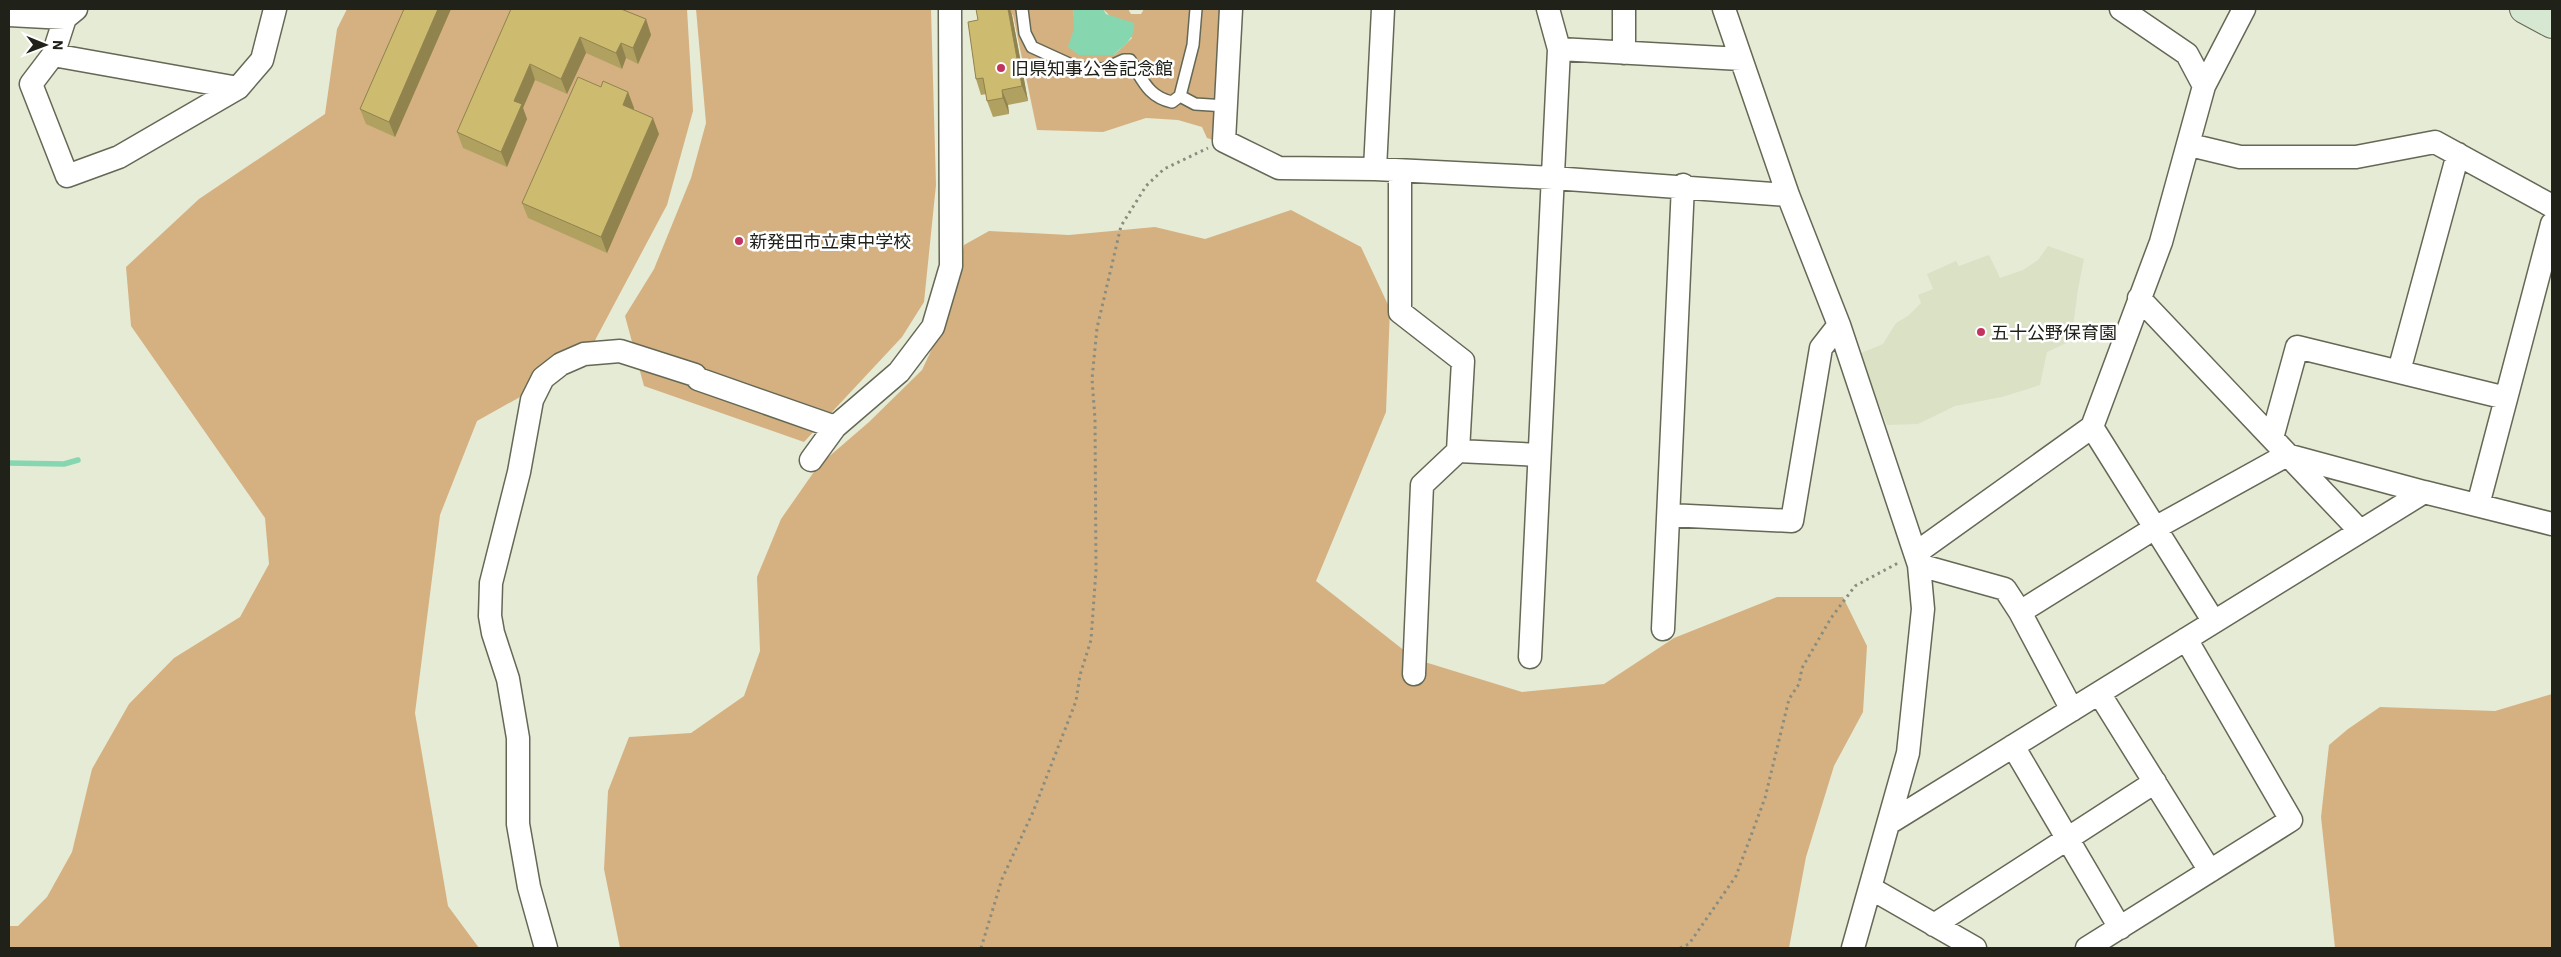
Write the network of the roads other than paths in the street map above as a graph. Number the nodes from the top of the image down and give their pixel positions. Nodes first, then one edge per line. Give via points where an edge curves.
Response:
1 (275, 9) edge
2 (950, 9) edge
3 (1022, 9) edge
4 (1196, 9) edge
5 (1231, 9) edge
6 (1383, 9) edge
7 (1548, 9) edge
8 (1624, 9) edge
9 (1724, 9) edge
10 (2121, 9) edge
11 (2244, 9) edge
12 (2524, 9) edge
13 (70, 13) edge
14 (9, 14) edge
15 (2552, 24) edge
16 (1559, 49) junction
17 (1624, 53) junction
18 (53, 56) junction
19 (1741, 60) junction
20 (2204, 86) junction
21 (238, 88) junction
22 (1180, 96) junction
23 (1226, 106) junction
24 (2190, 145) junction
25 (2458, 154) junction
26 (1375, 169) junction
27 (1400, 171) junction
28 (1553, 178) junction
29 (1684, 186) junction
30 (1788, 195) junction
31 (2552, 206) edge
32 (2552, 224) edge
33 (2139, 298) junction
34 (1839, 325) junction
35 (2399, 371) junction
36 (2506, 398) junction
37 (835, 426) junction
38 (2092, 427) junction
39 (2272, 438) junction
40 (1458, 451) junction
41 (1539, 455) junction
42 (2287, 455) junction
43 (811, 460) dead end
44 (2424, 492) junction
45 (2478, 506) junction
46 (1669, 515) junction
47 (2552, 524) edge
48 (2155, 528) junction
49 (2360, 531) junction
50 (1917, 559) junction
51 (2020, 612) junction
52 (2214, 622) junction
53 (1663, 629) dead end
54 (2186, 639) junction
55 (1530, 657) dead end
56 (1414, 674) dead end
57 (2099, 693) junction
58 (2072, 710) junction
59 (2013, 746) junction
60 (2155, 782) junction
61 (1889, 823) junction
62 (2068, 839) junction
63 (2210, 871) junction
64 (1872, 889) junction
65 (1934, 925) junction
66 (2120, 928) junction
67 (546, 948) edge
68 (1853, 948) edge
69 (1975, 948) edge
70 (2086, 948) edge

1 - 21 street via 262,60
2 - 37 street via 951,266 933,327 898,372
3 - 22 lane via 1025,33 1032,47 1078,68 1104,69 1130,60 1158,99 1172,102
4 - 22 lane via 1194,45
5 - 23 street
6 - 26 street
7 - 16 street
8 - 17 street
9 - 19 street
10 - 20 street via 2187,54
11 - 20 street
12 - 15 main road
13 - 14 street
13 - 18 street
16 - 17 street
16 - 28 street
17 - 19 street
18 - 21 street
18 - 21 street via 31,84 67,176 119,157
19 - 30 street
20 - 24 street
22 - 23 lane via 1195,104
23 - 26 street via 1224,141 1279,168
24 - 25 street via 2240,157 2356,157 2435,142
24 - 33 street via 2161,242
25 - 31 street
25 - 35 street
26 - 27 street
27 - 28 street
27 - 40 street via 1400,312 1463,361
28 - 29 street
28 - 41 street
29 - 30 street
29 - 46 street
30 - 34 street
32 - 36 street
33 - 38 street
33 - 39 street
34 - 46 street via 1821,348 1792,522
34 - 50 street
35 - 36 street
35 - 39 street via 2297,347
36 - 45 street
37 - 43 street
37 - 67 street via 620,351 584,354 561,364 543,378 532,400 519,472 491,583 490,616 508,679 518,738 518,824 529,886
38 - 48 street
38 - 50 street
39 - 42 street
40 - 41 street
40 - 56 street via 1422,485
41 - 55 street
42 - 44 street
42 - 48 street
42 - 49 street
44 - 45 street
44 - 49 street
45 - 47 street
46 - 53 street
48 - 51 street
48 - 52 street
49 - 52 street
50 - 51 street via 2005,590
50 - 61 street via 1923,609 1908,753
51 - 58 street
52 - 54 street
54 - 57 street
54 - 63 street via 2291,820
57 - 58 street
57 - 60 street
58 - 59 street
59 - 61 street
59 - 62 street
60 - 62 street
60 - 63 street
61 - 64 street
62 - 65 street
62 - 66 street
63 - 66 street
64 - 65 street
64 - 68 street
65 - 69 street
66 - 70 street

